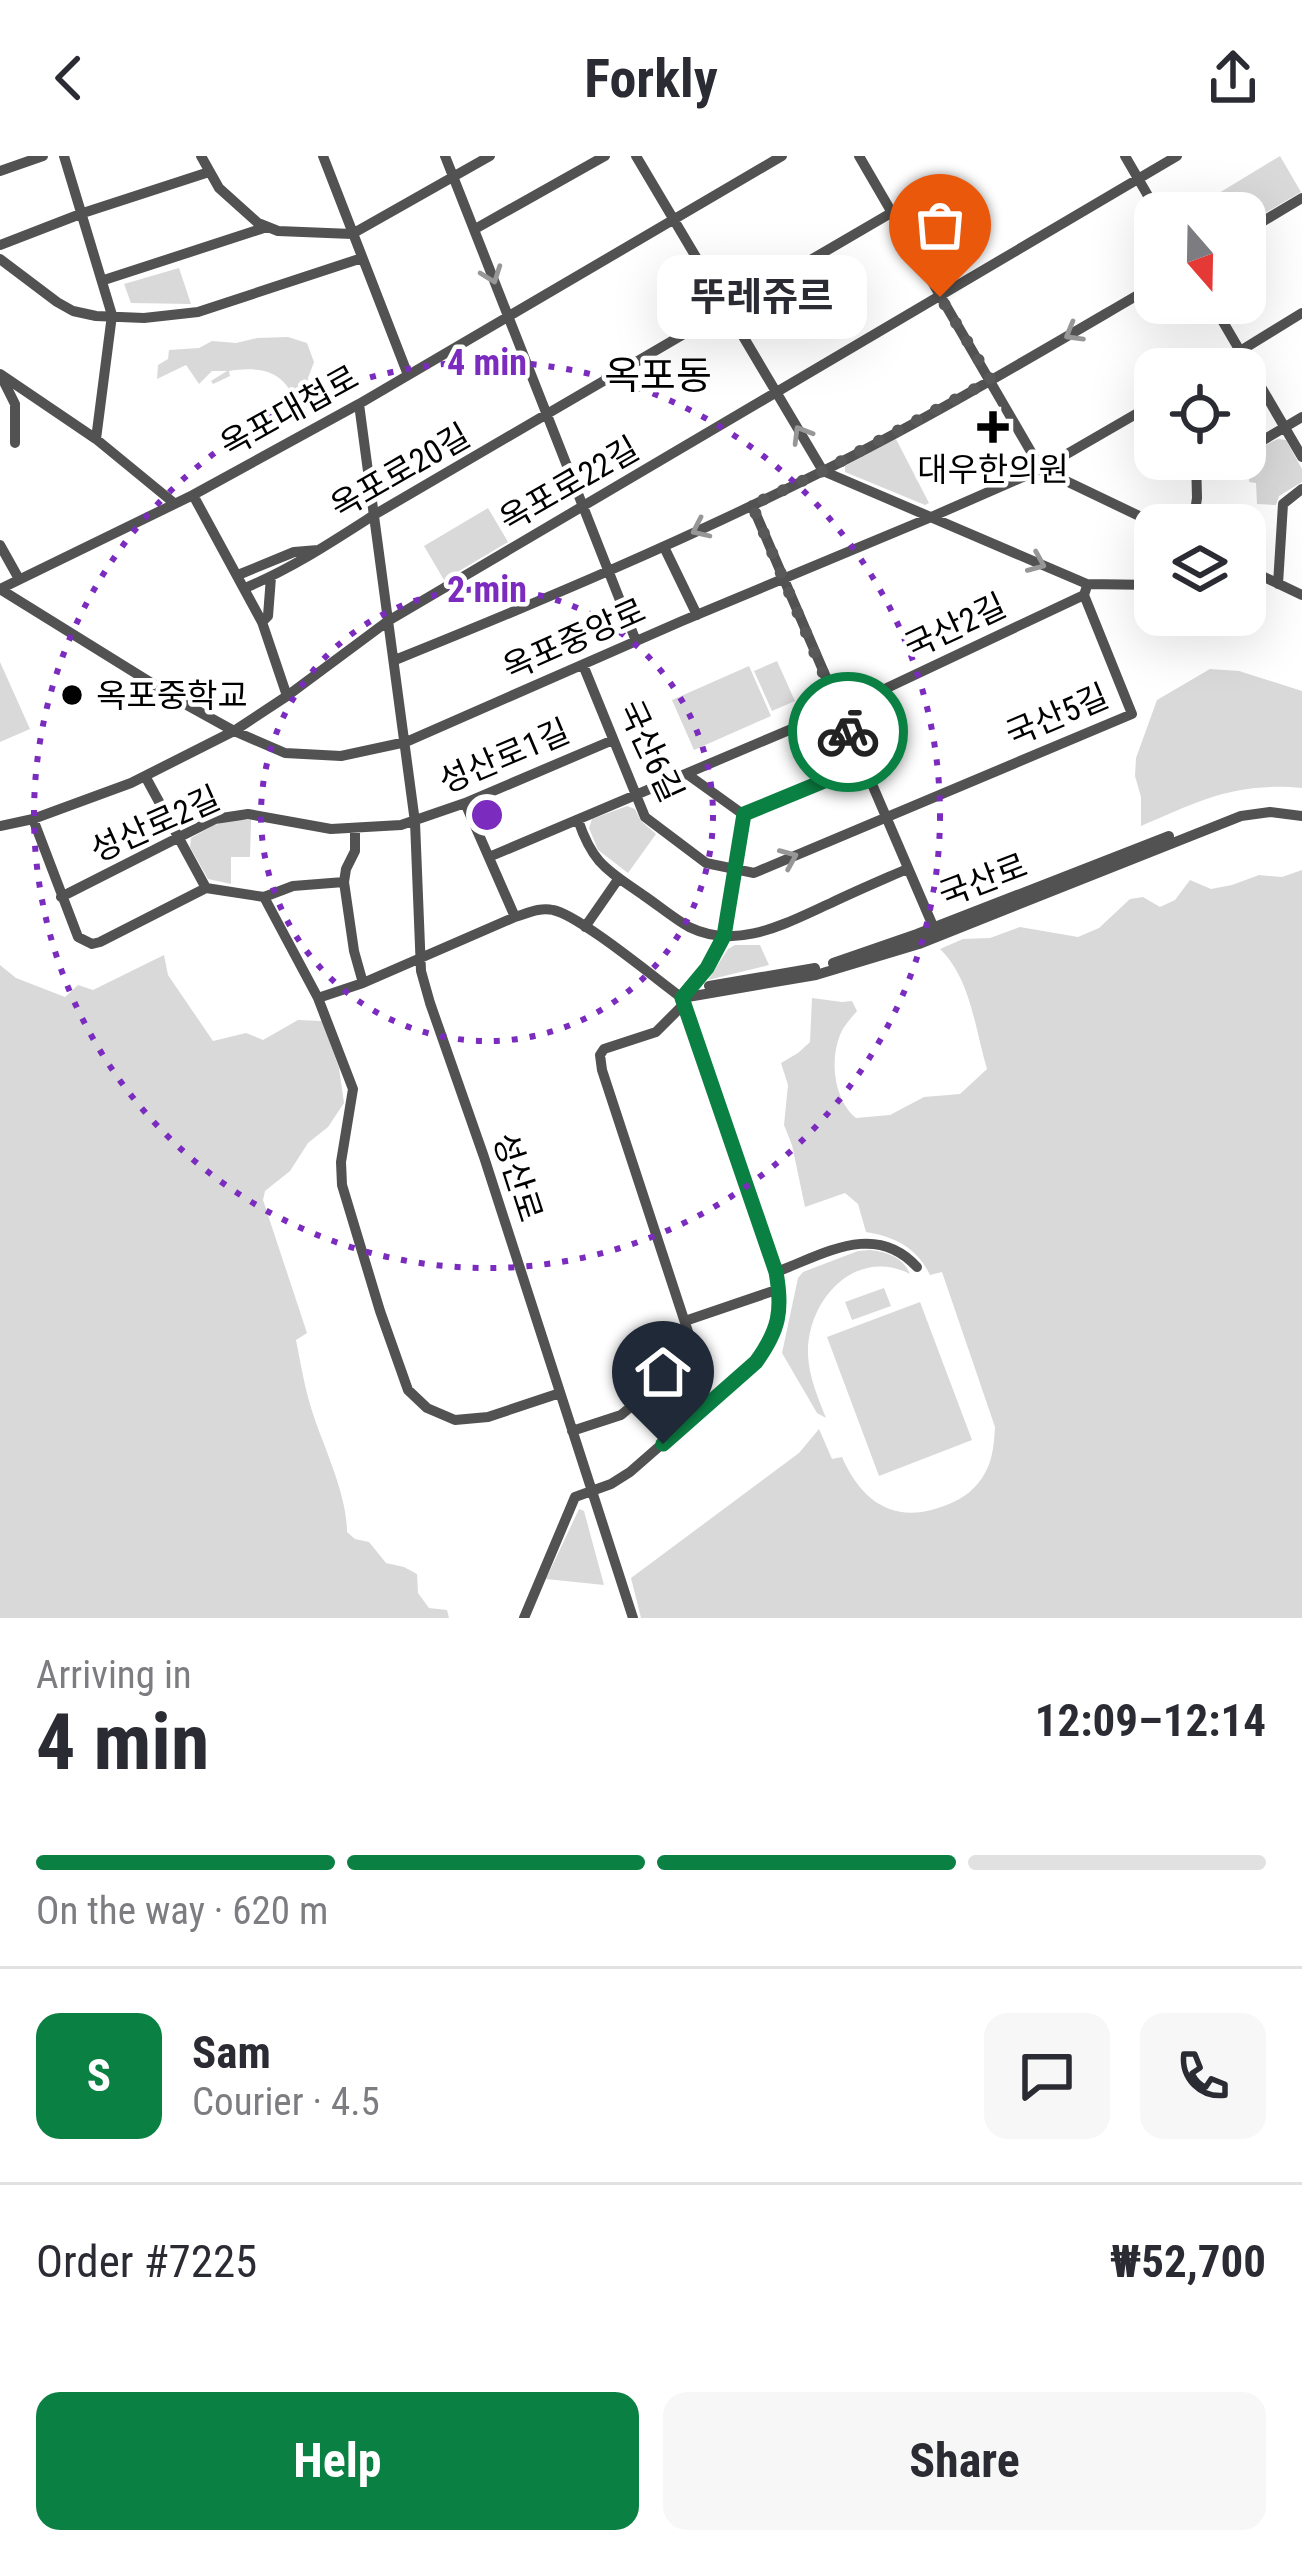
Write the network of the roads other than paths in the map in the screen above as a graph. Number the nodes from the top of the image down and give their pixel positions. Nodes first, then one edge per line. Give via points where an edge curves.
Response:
1 (44, 156) edge
2 (64, 156) edge
3 (201, 156) edge
4 (323, 156) edge
5 (445, 156) edge
6 (490, 156) edge
7 (605, 156) edge
8 (636, 156) edge
9 (782, 156) edge
10 (859, 156) edge
11 (1125, 156) edge
12 (1177, 156) edge
13 (0, 171) edge
14 (209, 172) junction
15 (453, 177) junction
16 (1139, 179) junction
17 (1147, 192) edge
18 (1302, 198) edge
19 (82, 213) junction
20 (892, 213) junction
21 (673, 218) junction
22 (1266, 219) edge
23 (267, 227) junction
24 (476, 229) junction
25 (352, 234) junction
26 (0, 245) edge
27 (362, 258) junction
28 (0, 259) edge
29 (104, 280) junction
30 (940, 297) junction
31 (1134, 297) edge
32 (727, 310) junction
33 (1302, 313) edge
34 (112, 315) junction
35 (508, 316) junction
36 (1246, 348) edge
37 (407, 375) junction
38 (991, 380) junction
39 (777, 394) junction
40 (1266, 394) edge
41 (358, 404) junction
42 (546, 415) junction
43 (1134, 415) edge
44 (1302, 417) edge
45 (1285, 427) junction
46 (1266, 438) edge
47 (96, 440) junction
48 (15, 443) dead end
49 (1302, 457) edge
50 (1042, 470) junction
51 (823, 471) junction
52 (1302, 489) edge
53 (193, 495) junction
54 (174, 503) junction
55 (752, 505) junction
56 (583, 507) junction
57 (1134, 514) edge
58 (374, 515) junction
59 (929, 518) junction
60 (0, 545) edge
61 (664, 547) junction
62 (321, 550) junction
63 (609, 573) junction
64 (238, 575) junction
65 (271, 577) junction
66 (1266, 578) edge
67 (19, 579) junction
68 (782, 580) junction
69 (1278, 584) junction
70 (1134, 587) edge
71 (245, 588) junction
72 (0, 589) edge
73 (1086, 590) junction
74 (1302, 595) edge
75 (697, 615) junction
76 (388, 621) junction
77 (262, 622) junction
78 (636, 641) junction
79 (395, 661) junction
80 (583, 665) junction
81 (287, 696) junction
82 (838, 709) junction
83 (234, 731) junction
84 (613, 740) junction
85 (406, 742) junction
86 (863, 765) junction
87 (687, 774) junction
88 (146, 776) junction
89 (636, 796) junction
90 (464, 803) junction
91 (1302, 812) edge
92 (744, 814) junction
93 (885, 817) junction
94 (33, 819) junction
95 (578, 820) junction
96 (415, 822) junction
97 (0, 826) edge
98 (355, 830) junction
99 (178, 837) junction
100 (489, 857) junction
101 (908, 869) junction
102 (736, 870) junction
103 (619, 878) junction
104 (344, 882) junction
105 (206, 888) junction
106 (62, 897) junction
107 (264, 897) junction
108 (515, 917) junction
109 (585, 927) junction
110 (936, 932) junction
111 (724, 936) junction
112 (420, 957) junction
113 (363, 983) junction
114 (318, 998) junction
115 (684, 998) junction
116 (917, 1267) dead end
117 (776, 1272) junction
118 (779, 1288) junction
119 (685, 1321) junction
120 (560, 1394) junction
121 (572, 1431) junction
122 (590, 1492) junction
123 (524, 1618) edge
124 (633, 1618) edge

1 - 13 street
2 - 19 street
3 - 14 street
4 - 25 street
5 - 15 street
6 - 15 street
7 - 24 street
8 - 21 street
9 - 21 street, 옥포대첩로
10 - 20 street
11 - 16 street
12 - 16 street, 옥포로22길
14 - 19 street
14 - 23 street
15 - 24 street
15 - 25 street
16 - 17 street
16 - 30 street, 옥포로22길
18 - 22 street
19 - 26 street
19 - 29 street
20 - 30 street
20 - 32 street, 옥포로20길
21 - 32 street
21 - 35 street, 옥포대첩로
23 - 25 street
23 - 29 street
24 -> 35 street
25 - 27 street
27 - 34 street via 198,312
27 - 37 street
28 - 34 street via 74,311
29 - 34 street
30 - 38 street
30 - 39 street, 옥포로22길
31 -> 38 street
32 - 39 street
32 - 42 street, 옥포로20길
33 - 36 street
34 - 47 street
35 - 37 street, 옥포대첩로
35 - 42 street
37 - 41 street, 옥포대첩로
38 - 50 street
38 - 51 street
51 -> 39 street
39 - 56 street, 옥포로22길
40 - 45 street
41 - 53 street, 옥포대첩로
41 - 58 street, 성산로
42 - 56 street
42 - 58 street, 옥포로20길
43 - 50 street, 옥포중앙로
44 - 45 street
45 - 46 street
45 - 49 street
47 - 48 street via 0,374 15,404
47 - 54 street
50 - 57 street
50 - 59 street, 옥포중앙로
51 - 55 street
51 - 59 street
52 - 69 street via 1283,504
53 - 54 street, 옥포대첩로
53 - 64 street
54 - 67 street, 옥포대첩로
55 -> 61 street
55 - 68 street
56 - 63 street
56 - 76 street, 옥포로22길
58 - 62 street, 옥포로20길
58 - 76 street, 성산로
59 - 68 street, 옥포중앙로
59 -> 73 street
60 - 67 street
61 - 63 street
61 - 75 street
62 - 64 street
62 - 65 street, 옥포로20길
63 - 78 street
63 - 79 street
64 - 71 street
65 - 71 street, 옥포로20길
65 - 77 street
66 - 69 street
67 - 72 street, 옥포대첩로
68 - 75 street, 옥포중앙로
68 - 82 street
69 - 74 street
70 - 73 street
71 - 77 street
72 - 83 street, 옥포중앙로
73 - 82 street, 국산2길
73 - 93 street, 국산5길 via 1132,714
75 - 78 street, 옥포중앙로
76 - 79 street, 성산로
76 - 81 street, 옥포로22길
77 - 81 street
78 - 80 street, 옥포중앙로
79 - 85 street, 성산로
80 - 84 street, 국산6길
80 - 85 street, 옥포중앙로
81 - 83 street, 옥포로22길
82 - 86 street
82 - 87 street, 국산2길
83 - 85 street, 옥포중앙로 via 301,754 341,756
83 - 88 street
84 - 89 street, 국산6길
84 - 90 street, 성산로1길
85 - 96 street, 성산로
86 - 92 street
86 - 93 street
87 - 89 street, 국산2길
87 - 92 street
88 - 94 street
88 - 99 street
89 - 95 street, 국산2길
89 - 102 street, 국산6길 via 645,817 706,863
90 - 96 street, 성산로1길
90 - 100 street
91 - 110 street, 국산로 via 1241,808
92 - 102 street
93 - 101 street
102 -> 93 street via 754,873
94 - 97 street
94 - 106 street
95 - 100 street, 국산2길
95 - 103 street via 594,858
96 - 98 street, 성산로2길
96 - 112 street, 성산로
98 - 99 street, 성산로2길 via 238,814
98 - 104 street
99 - 105 street
99 - 106 street, 성산로2길
100 - 108 street
101 - 110 street
101 - 111 street via 775,928
102 - 111 street
103 - 109 street
103 - 111 street via 688,926
104 - 107 street
104 - 113 street
105 - 106 street via 92,944 78,937
105 - 107 street
107 - 114 street
108 - 109 street via 557,910
108 - 112 street
109 - 115 street
110 - 115 street, 국산로
111 - 115 street
112 - 113 street
112 - 120 street, 성산로
113 - 114 street
114 - 120 street via 353,1089 341,1186 408,1390 455,1420
115 - 117 street
115 - 119 street via 656,1032 600,1055
116 - 117 street via 877,1242
117 - 118 street
118 - 119 street
118 - 122 street via 780,1316 756,1362 630,1472
119 - 121 street via 690,1358 621,1415
120 - 121 street, 성산로
121 - 122 street, 성산로
122 - 123 street via 574,1497
122 - 124 street, 성산로

